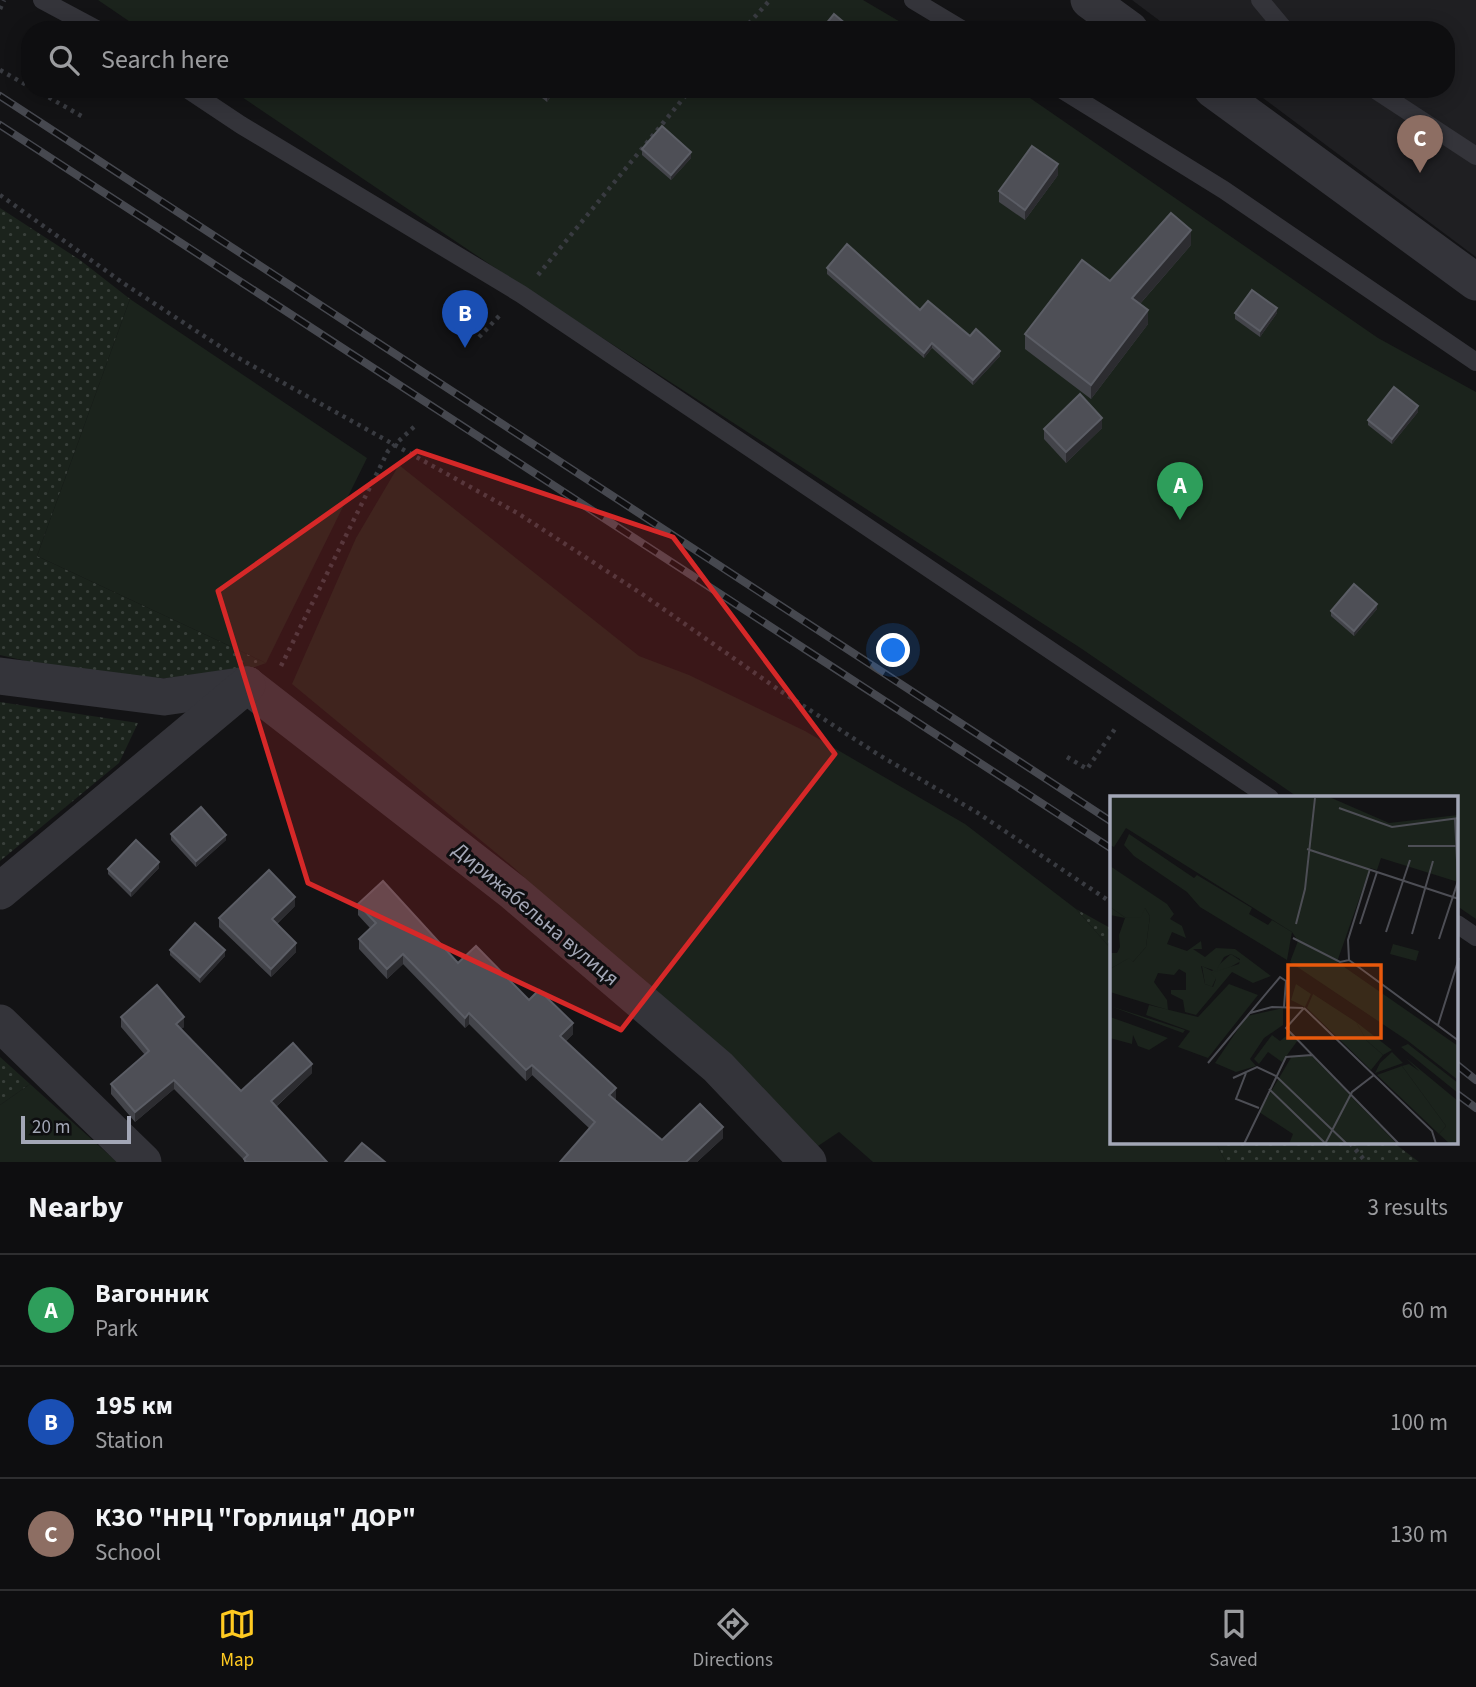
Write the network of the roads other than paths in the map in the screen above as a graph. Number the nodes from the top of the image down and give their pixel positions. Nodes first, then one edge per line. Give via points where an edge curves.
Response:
1 (42, 0) edge
2 (913, 0) edge
3 (1089, 0) edge
4 (1260, 0) edge
5 (81, 21) edge
6 (948, 21) edge
7 (1118, 21) edge
8 (1278, 21) edge
9 (202, 98) edge
10 (1076, 98) edge
11 (1224, 98) edge
12 (1388, 98) edge
13 (1476, 156) edge
14 (1476, 282) edge
15 (1476, 362) edge
16 (0, 676) edge
17 (247, 685) junction
18 (1267, 796) edge
19 (0, 891) edge
20 (1458, 925) edge
21 (1476, 937) edge
22 (0, 1023) edge
23 (143, 1162) edge
24 (808, 1162) edge

1 - 5 lane
2 - 6 lane
3 - 7 street
4 - 8 lane
9 - 18 lane via 522,294
10 - 15 lane via 1224,190
11 - 14 street
12 - 13 lane
16 - 17 street via 164,697
17 - 19 street
17 - 24 street, Дирижабельна вулиця via 524,901 718,1067
20 - 21 lane
22 - 23 street

